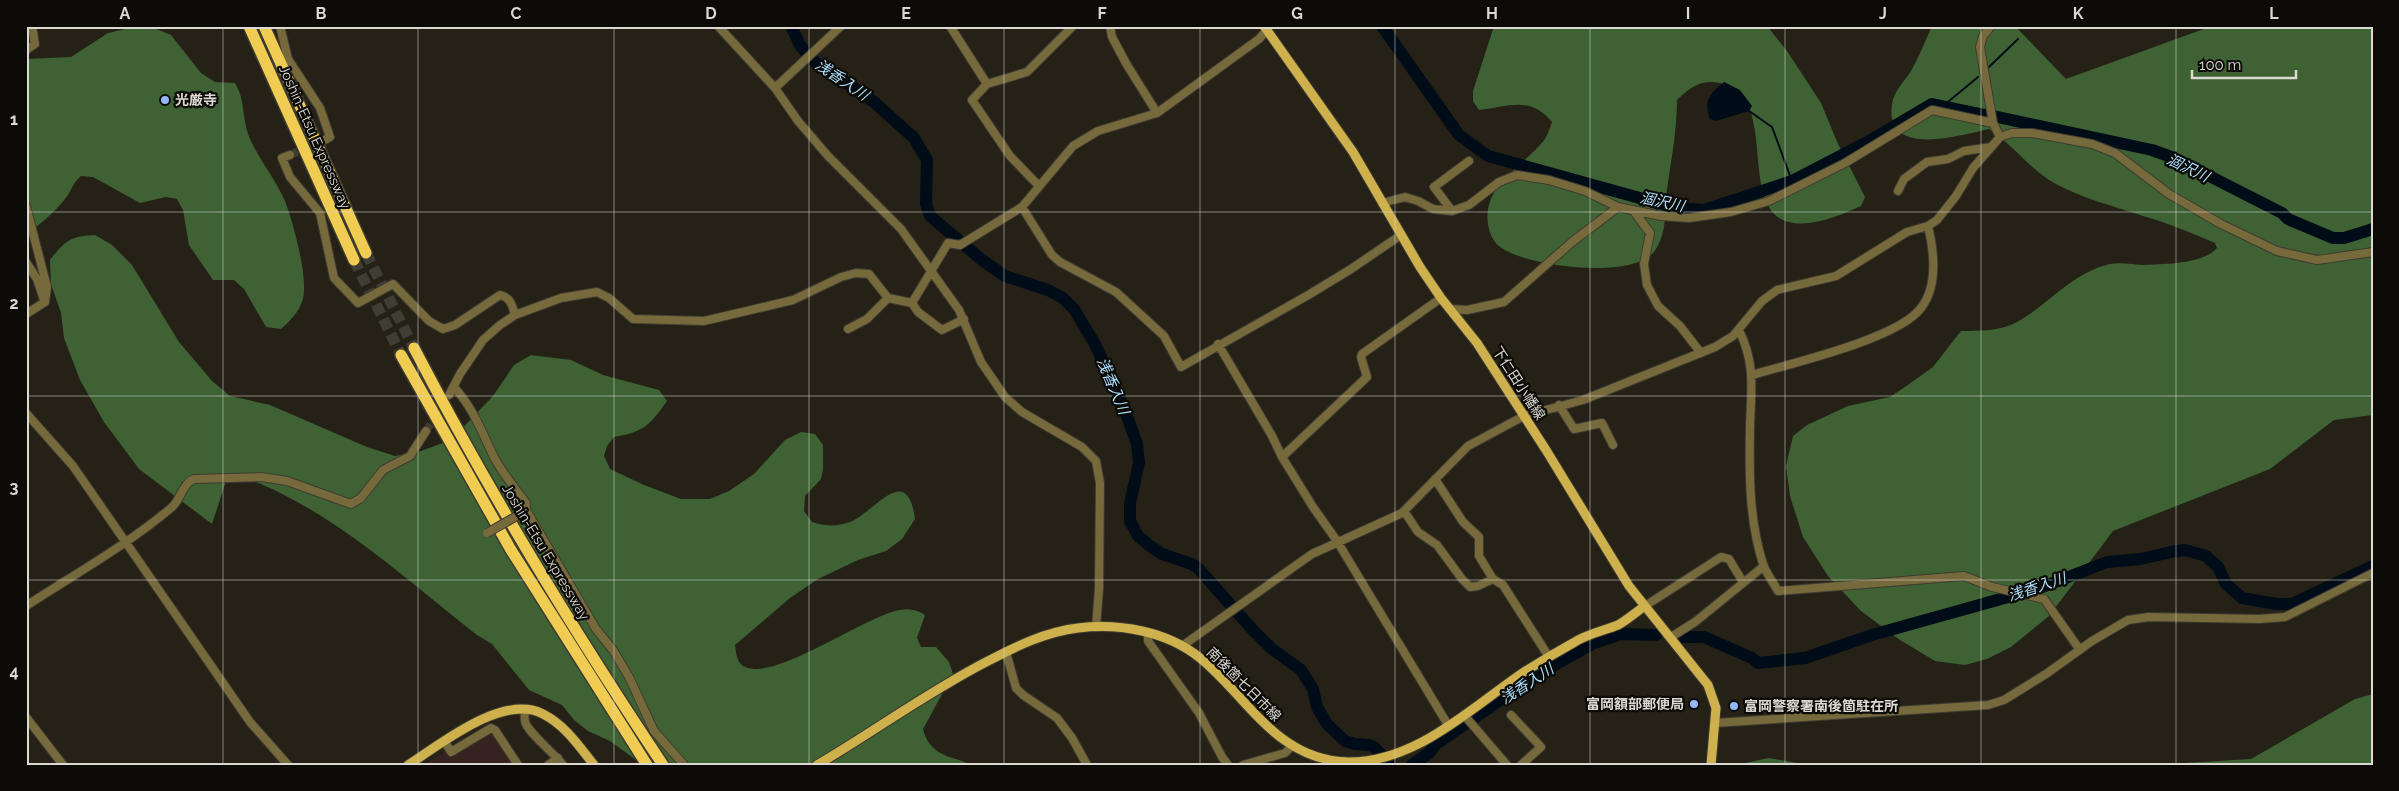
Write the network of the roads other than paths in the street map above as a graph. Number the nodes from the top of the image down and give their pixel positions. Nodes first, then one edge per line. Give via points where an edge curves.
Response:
1 (32, 26) edge
2 (249, 26) edge
3 (264, 26) edge
4 (280, 26) edge
5 (718, 26) edge
6 (841, 26) edge
7 (950, 26) edge
8 (1073, 26) edge
9 (1110, 26) edge
10 (1991, 26) edge
11 (1265, 28) edge
12 (26, 50) edge
13 (986, 84) junction
14 (775, 88) junction
15 (1157, 113) junction
16 (1993, 123) junction
17 (2000, 137) junction
18 (323, 141) dead end
19 (1991, 147) junction
20 (290, 155) dead end
21 (1469, 161) dead end
22 (1039, 186) junction
23 (1898, 191) dead end
24 (1382, 203) junction
25 (26, 206) edge
26 (1022, 207) junction
27 (1618, 207) junction
28 (1452, 210) junction
29 (1633, 210) junction
30 (1928, 226) junction
31 (1401, 234) junction
32 (2373, 252) edge
33 (366, 254) tunnel mouth
34 (354, 260) tunnel mouth
35 (26, 262) edge
36 (933, 272) junction
37 (888, 298) junction
38 (1441, 298) junction
39 (45, 302) junction
40 (912, 304) junction
41 (1450, 309) junction
42 (26, 314) edge
43 (515, 315) junction
44 (964, 320) junction
45 (848, 329) dead end
46 (1740, 330) junction
47 (1218, 344) junction
48 (414, 348) tunnel mouth
49 (1701, 353) junction
50 (401, 355) tunnel mouth
51 (1752, 375) junction
52 (454, 387) junction
53 (449, 395) tunnel mouth
54 (1558, 405) junction
55 (26, 413) edge
56 (1524, 416) junction
57 (426, 431) tunnel mouth
58 (1613, 445) dead end
59 (1282, 457) junction
60 (1435, 479) junction
61 (1404, 511) junction
62 (524, 512) junction
63 (487, 533) dead end
64 (127, 541) junction
65 (1337, 541) junction
66 (1764, 566) junction
67 (2373, 573) edge
68 (1492, 579) junction
69 (1743, 582) junction
70 (26, 606) edge
71 (1645, 606) junction
72 (1096, 627) junction
73 (1148, 633) junction
74 (1671, 637) junction
75 (1182, 646) junction
76 (2080, 650) junction
77 (1006, 652) junction
78 (1549, 657) junction
79 (525, 709) junction
80 (1511, 715) dead end
81 (26, 717) edge
82 (1469, 721) junction
83 (1715, 723) junction
84 (1448, 725) junction
85 (445, 742) junction
86 (1293, 745) junction
87 (1374, 761) edge
88 (560, 762) edge
89 (63, 765) edge
90 (288, 765) edge
91 (408, 765) edge
92 (518, 765) edge
93 (548, 765) edge
94 (594, 765) edge
95 (646, 765) edge
96 (663, 765) edge
97 (684, 765) edge
98 (817, 765) edge
99 (1087, 765) edge
100 (1228, 765) edge
101 (1243, 765) edge
102 (1508, 765) edge
103 (1521, 765) edge
104 (1711, 765) edge

1 - 12 street via 35,44
2 - 34 highway, Joshin-Etsu Expressway
3 - 33 highway, Joshin-Etsu Expressway
4 - 18 street via 288,59 320,108 330,137
5 - 14 street
6 - 14 street
7 - 13 street
8 - 13 street via 1026,72
9 - 15 street via 1112,37
10 - 16 street via 1980,46
11 - 15 street via 1244,50
11 - 24 main road, 下仁田小幡線 via 1348,144
13 - 22 street via 972,100 1010,156
14 - 36 street via 828,156 891,218
15 - 22 street via 1098,132 1073,146
16 - 17 street
16 - 29 street via 1932,110 1845,163 1770,201 1731,212 1689,218
17 - 19 street
17 - 32 street via 2012,132 2032,133 2092,144 2115,153 2169,194 2277,251 2317,260
19 - 23 street via 1927,162 1904,179
19 - 30 street via 1937,220
20 - 43 street via 282,158 283,165 320,213 334,278 358,303 393,284 429,321 443,328 449,328 500,294 512,303
21 - 28 street via 1434,187
22 - 26 street
24 - 28 street via 1405,197 1433,209
24 - 31 main road, 下仁田小幡線
25 - 39 street via 47,287
26 - 36 street via 960,245 948,243
26 - 47 street via 1052,255 1116,292 1164,336 1181,367
27 - 28 street via 1585,191 1517,175 1500,182 1469,205
27 - 29 street
27 - 41 street via 1572,242 1504,302 1467,310
29 - 49 street via 1650,233 1644,264 1647,285 1658,306 1680,326
30 - 46 street via 1907,232 1836,276 1777,290 1762,301
30 - 51 street via 1934,248 1933,271 1922,307 1911,319 1865,340
31 - 38 main road, 下仁田小幡線
31 - 47 street via 1319,289
35 - 39 street via 37,279
36 - 40 street
36 - 44 street
37 - 40 street
37 - 43 street via 869,274 856,274 841,276 793,300 704,321 633,319 598,292 560,298
37 - 45 street via 867,319
38 - 41 main road, 下仁田小幡線
38 - 59 street via 1362,354 1360,357 1367,377
39 - 42 street
40 - 44 street via 942,330
41 - 56 main road, 下仁田小幡線
43 - 52 street via 484,340
44 - 72 street via 981,362 1005,397 1022,412 1082,448 1096,461 1100,502
46 - 49 street
46 - 51 street via 1748,348
47 - 59 street
48 - 96 highway, Joshin-Etsu Expressway via 523,543
49 - 54 street via 1591,397
50 - 95 highway, Joshin-Etsu Expressway via 510,550
51 - 66 street via 1750,478 1757,540
52 - 53 street
52 - 62 street via 471,409 493,456 526,503
54 - 56 street
54 - 58 street via 1574,429 1602,423
55 - 64 street via 73,466
56 - 60 street via 1468,446
56 - 71 main road, 下仁田小幡線 via 1620,574
57 - 64 street via 410,456 383,470 361,498 352,504 287,481 261,477 194,479 188,482 172,507
59 - 65 street
60 - 61 street
60 - 68 street via 1463,522 1479,537 1479,556
61 - 65 street
61 - 68 street via 1418,532 1437,545 1470,587
62 - 63 street, bridge
62 - 97 street via 629,677 654,731
64 - 70 street
64 - 90 street via 250,722
65 - 75 street via 1312,554
65 - 84 street
66 - 69 street
66 - 76 street via 1778,591 1784,592 1964,576 1992,587 2044,599
67 - 76 street via 2285,617 2149,617 2128,620
68 - 78 street via 1503,585
69 - 71 street via 1729,559 1721,557
69 - 74 street via 1695,622
71 - 74 main road, 下仁田小幡線
71 - 78 main road, 南後箇七日市線 via 1620,624 1586,636
72 - 73 main road, 南後箇七日市線
72 - 77 main road, 南後箇七日市線 via 1058,631
73 - 75 main road, 南後箇七日市線
73 - 100 street via 1148,641 1199,713
74 - 83 main road, 下仁田小幡線 via 1708,685 1716,708
75 - 86 main road, 南後箇七日市線 via 1200,658 1257,718
76 - 83 street via 2004,700 1988,705
77 - 98 main road, 南後箇七日市線 via 936,688
77 - 99 street via 1016,688 1057,718
78 - 82 main road, 南後箇七日市線
79 - 85 main road via 490,715
79 - 88 street via 525,723 530,732
79 - 94 main road via 541,713 564,730
80 - 103 street via 1541,747
81 - 89 street
82 - 84 main road, 南後箇七日市線
82 - 102 street
83 - 104 main road, 下仁田小幡線
84 - 87 main road, 南後箇七日市線 via 1418,744
85 - 91 main road
85 - 92 street via 451,752 491,728
86 - 87 main road, 南後箇七日市線 via 1338,761
86 - 101 street via 1285,753
88 - 93 street

